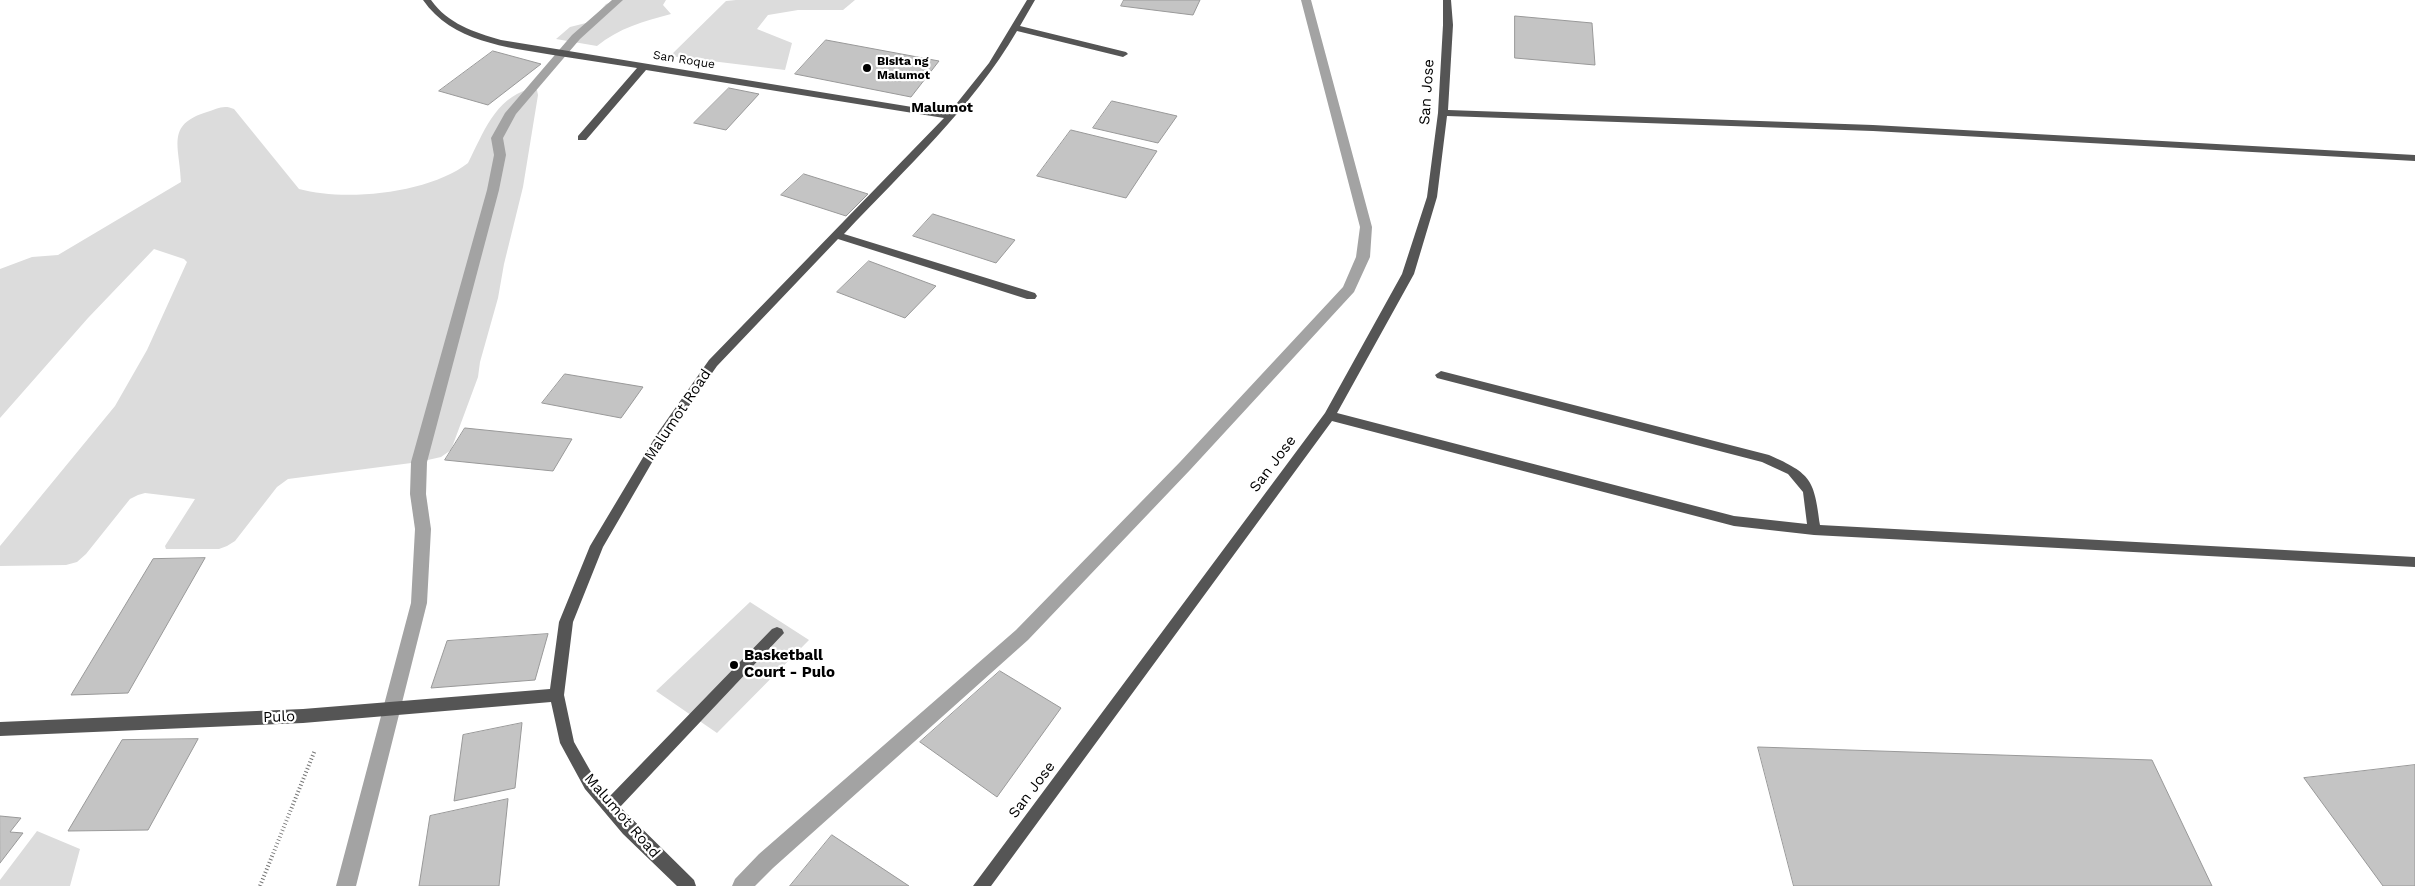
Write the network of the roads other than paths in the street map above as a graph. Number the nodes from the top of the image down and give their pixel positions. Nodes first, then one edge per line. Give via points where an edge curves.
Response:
1 (427, 0) edge
2 (1031, 0) edge
3 (1447, 0) edge
4 (1015, 28) junction
5 (1123, 54) dead end
6 (644, 66) junction
7 (1443, 113) junction
8 (951, 116) junction
9 (582, 138) dead end
10 (2415, 158) edge
11 (836, 236) junction
12 (1031, 296) dead end
13 (1441, 375) dead end
14 (1329, 416) junction
15 (1814, 530) junction
16 (2415, 562) edge
17 (777, 633) dead end
18 (557, 694) junction
19 (0, 729) edge
20 (610, 807) junction
21 (688, 886) edge
22 (981, 886) edge

1 - 6 street, San Roque via 434,12 458,28 499,43
2 - 4 street, Malumot Road
3 - 7 street, San Jose
4 - 5 street
4 - 8 street, Malumot Road via 993,64
6 - 8 street, San Roque
6 - 9 street
7 - 10 street via 1873,128
7 - 14 street, San Jose via 1432,197 1408,274
8 - 11 street, Malumot Road
11 - 12 street
11 - 18 street, Malumot Road via 713,363 656,445 597,546 566,622
13 - 15 street via 1765,458 1793,471 1809,491
14 - 15 street via 1734,521
14 - 22 street, San Jose
15 - 16 street
17 - 20 street
18 - 19 street, Pulo via 303,716
18 - 20 street, Malumot Road via 567,743 590,784
20 - 21 street, Malumot Road

